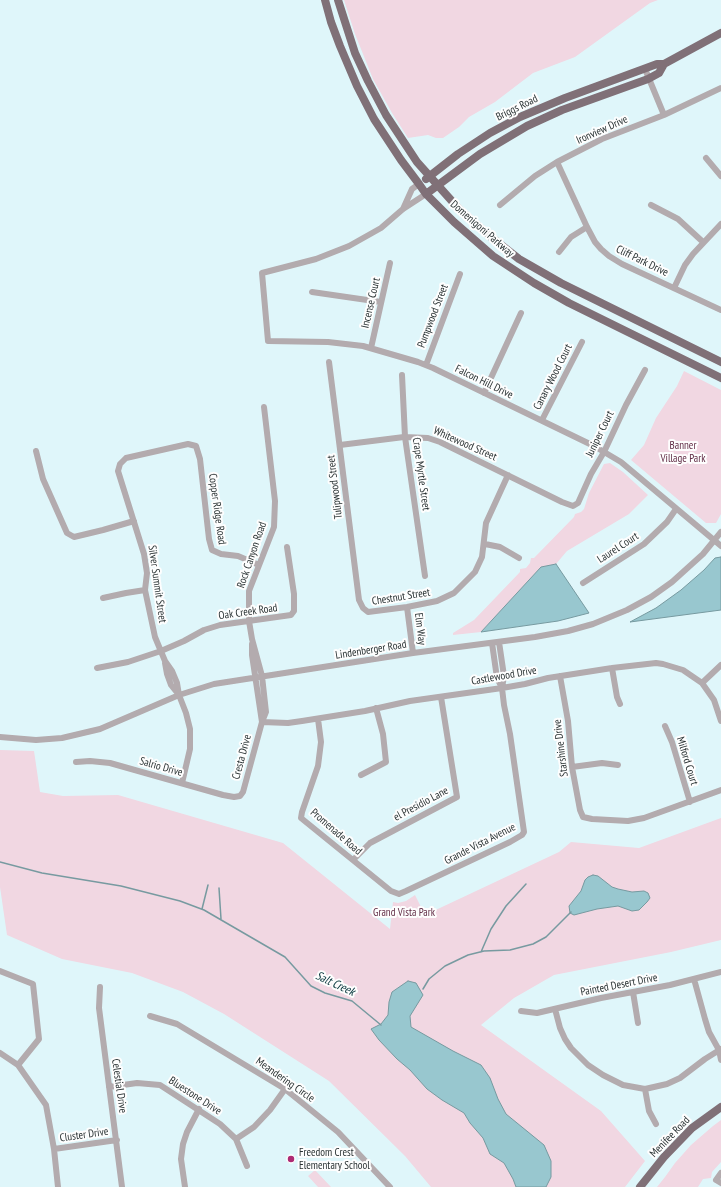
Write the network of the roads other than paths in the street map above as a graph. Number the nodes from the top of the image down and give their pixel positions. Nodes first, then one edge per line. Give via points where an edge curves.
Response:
1 (325, 0) edge
2 (338, 0) edge
3 (721, 33) edge
4 (664, 64) junction
5 (645, 69) junction
6 (648, 79) junction
7 (721, 88) edge
8 (664, 115) junction
9 (706, 158) dead end
10 (557, 162) junction
11 (721, 176) edge
12 (429, 177) junction
13 (419, 184) junction
14 (437, 186) junction
15 (426, 194) junction
16 (500, 205) dead end
17 (651, 205) dead end
18 (403, 209) junction
19 (721, 224) edge
20 (587, 227) junction
21 (703, 242) junction
22 (559, 252) dead end
23 (390, 263) dead end
24 (262, 273) joint
25 (460, 274) dead end
26 (674, 288) junction
27 (312, 292) dead end
28 (381, 302) junction
29 (721, 310) edge
30 (521, 313) dead end
31 (582, 342) dead end
32 (371, 348) junction
33 (329, 362) dead end
34 (721, 362) edge
35 (426, 365) junction
36 (645, 370) dead end
37 (402, 375) dead end
38 (721, 378) edge
39 (484, 392) junction
40 (264, 407) dead end
41 (542, 420) junction
42 (406, 437) junction
43 (340, 445) junction
44 (36, 451) dead end
45 (604, 452) junction
46 (120, 464) joint
47 (508, 475) junction
48 (573, 506) joint
49 (676, 509) junction
50 (134, 521) junction
51 (721, 532) edge
52 (715, 541) junction
53 (484, 544) junction
54 (721, 546) edge
55 (287, 547) dead end
56 (519, 558) dead end
57 (259, 565) junction
58 (425, 576) dead end
59 (583, 583) dead end
60 (145, 590) junction
61 (102, 598) dead end
62 (407, 607) junction
63 (363, 608) joint
64 (249, 621) junction
65 (499, 642) junction
66 (492, 643) junction
67 (160, 651) junction
68 (413, 653) junction
69 (721, 665) edge
70 (97, 668) dead end
71 (612, 668) junction
72 (259, 676) junction
73 (560, 676) junction
74 (702, 683) junction
75 (502, 688) junction
76 (179, 695) junction
77 (441, 696) junction
78 (620, 704) dead end
79 (376, 708) junction
80 (318, 719) junction
81 (262, 722) junction
82 (721, 722) edge
83 (665, 726) dead end
84 (0, 737) edge
85 (76, 762) dead end
86 (618, 766) dead end
87 (572, 767) junction
88 (361, 775) dead end
89 (182, 783) junction
90 (721, 790) edge
91 (240, 796) joint
92 (690, 802) junction
93 (353, 860) junction
94 (399, 894) joint
95 (0, 971) edge
96 (721, 972) edge
97 (694, 979) junction
98 (100, 987) dead end
99 (633, 992) junction
100 (555, 1009) junction
101 (521, 1011) dead end
102 (150, 1016) dead end
103 (638, 1023) dead end
104 (720, 1050) edge
105 (0, 1053) edge
106 (721, 1060) edge
107 (18, 1065) junction
108 (109, 1087) junction
109 (284, 1089) junction
110 (645, 1089) junction
111 (721, 1107) edge
112 (199, 1110) junction
113 (656, 1124) dead end
114 (236, 1139) junction
115 (117, 1140) junction
116 (54, 1149) junction
117 (246, 1166) dead end
118 (721, 1174) edge
119 (719, 1182) edge
120 (58, 1187) edge
121 (122, 1187) edge
122 (185, 1187) edge
123 (390, 1187) edge
124 (640, 1187) edge

1 - 13 main road, Domenigoni Parkway via 333,28 357,86 374,119
2 - 12 main road, Domenigoni Parkway via 355,53 376,98 401,139
3 - 4 main road, Briggs Road
4 - 5 main road, Briggs Road
4 - 6 main road, Briggs Road via 658,73
5 - 6 street
5 - 12 main road, Briggs Road via 520,117 458,154
6 - 8 street
6 - 14 main road, Briggs Road via 562,110 527,126 480,154
7 - 8 street, Ironview Drive
8 - 10 street, Ironview Drive via 602,139
9 - 11 street
10 - 16 street, Ironview Drive via 535,176
10 - 20 street, Cliff Park Drive
12 - 13 main road, Briggs Road
12 - 14 main road, Domenigoni Parkway
13 - 15 main road, Domenigoni Parkway
13 - 18 street, Briggs Road via 412,189
14 - 15 main road, Briggs Road
14 - 34 main road, Domenigoni Parkway via 459,209 519,259 561,283
15 - 18 street, Briggs Road
15 - 38 main road, Domenigoni Parkway via 493,256 523,276 569,303
17 - 21 street via 678,219
18 - 24 street, Briggs Road via 381,228 343,249
19 - 21 street
20 - 22 street via 571,237
20 - 26 street, Cliff Park Drive via 595,242 609,256
21 - 26 street via 685,265
23 - 28 street, Incense Court
24 - 32 street, Falcon Hill Drive via 268,341 328,342
25 - 35 street, Pumpwood Street
26 - 29 street, Cliff Park Drive
27 - 28 street
28 - 32 street, Incense Court
30 - 39 street
31 - 41 street, Canary Wood Court
32 - 35 street, Falcon Hill Drive
33 - 43 street, Tulipwood Street
35 - 39 street, Falcon Hill Drive
36 - 45 street, Juniper Court
37 - 42 street, Crape Myrtle Street
39 - 41 street, Falcon Hill Drive
40 - 57 street, Rock Canyon Road via 275,500 274,527
41 - 45 street, Falcon Hill Drive
42 - 43 street, Whitewood Street
42 - 47 street, Whitewood Street via 428,438 440,442
42 - 58 street, Crape Myrtle Street
43 - 63 street, Tulipwood Street via 359,600
44 - 50 street via 43,479 67,533 74,537
45 - 48 street, Juniper Court via 578,503
45 - 49 street, Falcon Hill Drive via 621,462
46 - 50 street, Silver Summit Street via 118,471
46 - 57 street, Copper Ridge Road via 126,458 188,444 196,446 212,550 238,556
47 - 48 street, Whitewood Street
47 - 53 street, Chestnut Street via 486,522
49 - 52 street, Falcon Hill Drive
49 - 59 street, Laurel Court via 667,522 644,544
50 - 60 street, Silver Summit Street via 144,554 147,573
51 - 52 street, Lindenberger Road
52 - 54 street, Falcon Hill Drive
52 - 65 street, Lindenberger Road via 672,582 627,610 568,631
53 - 56 street via 500,547
53 - 62 street, Chestnut Street via 482,557 475,572 454,593 437,601
55 - 64 street, Oak Creek Road via 294,594 292,615
57 - 64 street, Rock Canyon Road via 248,591
60 - 61 street
60 - 67 street, Silver Summit Street
62 - 63 street, Chestnut Street via 368,612
62 - 68 street, Elm Way
64 - 67 street, Oak Creek Road via 220,624
64 - 72 street, Rock Canyon Road
65 - 66 street, Lindenberger Road
65 - 75 street, Grande Vista Avenue via 504,676
66 - 68 street, Lindenberger Road
66 - 75 street, Grande Vista Avenue via 497,678
67 - 70 street, Oak Creek Road via 128,662
67 - 76 street, Silver Summit Street via 172,671
68 - 72 street, Lindenberger Road
69 - 74 street
71 - 73 street, Castlewood Drive
71 - 74 street, Castlewood Drive via 647,663 663,664 683,670
71 - 78 street
72 - 76 street, Lindenberger Road via 214,684
72 - 81 street, Cresta Drive via 266,712
73 - 75 street, Castlewood Drive
73 - 87 street, Starshine Drive via 568,721
74 - 82 street, Castlewood Drive via 714,700
75 - 77 street, Castlewood Drive
75 - 94 street, Grande Vista Avenue via 524,832 510,842
76 - 84 street, Lindenberger Road via 118,722 81,734 48,740
76 - 89 street, Silver Summit Street via 191,735 189,757
77 - 79 street, Castlewood Drive
77 - 93 street, el Presidio Lane via 457,797 376,839
79 - 80 street, Castlewood Drive
79 - 88 street via 383,734 386,762
80 - 81 street, Castlewood Drive via 288,723
80 - 93 street, Promenade Road via 321,742 318,766 302,818
81 - 91 street, Cresta Drive
83 - 92 street, Milford Court
85 - 89 street, Salrio Drive via 110,762
86 - 87 street via 602,763
87 - 92 street, Starshine Drive via 583,817 636,820
89 - 91 street, Salrio Drive via 223,795
90 - 92 street
93 - 94 street, Promenade Road
95 - 107 street via 33,984 39,1039
96 - 97 street, Painted Desert Drive
97 - 99 street, Painted Desert Drive
97 - 104 street via 704,1019
98 - 108 street, Celestial Drive
99 - 100 street, Painted Desert Drive
99 - 103 street
100 - 101 street, Painted Desert Drive via 537,1013
100 - 110 street via 565,1039 580,1058 614,1081 629,1087
102 - 109 street, Meandering Circle via 177,1024
104 - 106 street
104 - 110 street via 674,1082
105 - 107 street
107 - 116 street via 46,1105
108 - 112 street, Bluestone Drive via 160,1085
108 - 115 street, Celestial Drive
109 - 114 street via 270,1110 254,1127
109 - 123 street, Meandering Circle via 338,1132
110 - 113 street via 649,1111
111 - 124 main road, Menifee Road via 692,1128
112 - 114 street, Bluestone Drive
112 - 122 street via 183,1144
114 - 117 street, Bluestone Drive
115 - 116 street, Cluster Drive
115 - 121 street, Celestial Drive
116 - 120 street
118 - 119 street

